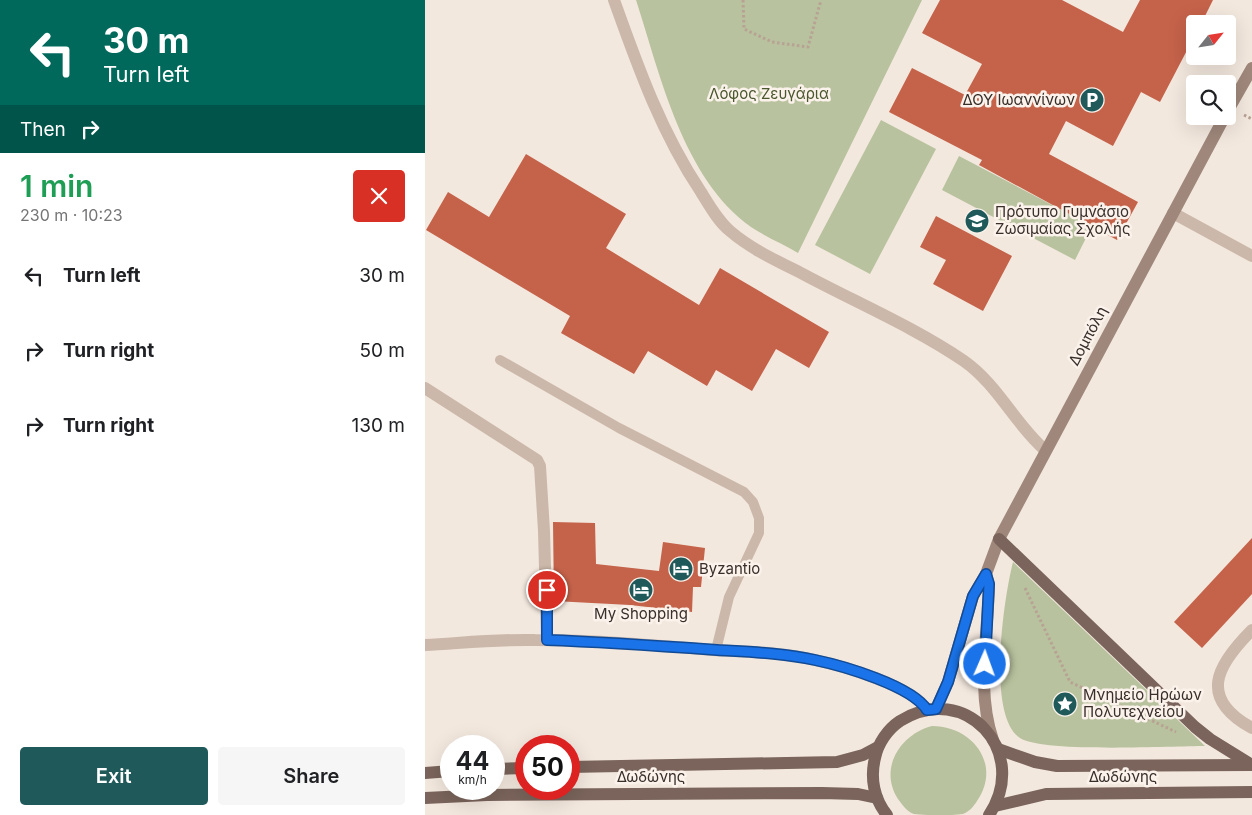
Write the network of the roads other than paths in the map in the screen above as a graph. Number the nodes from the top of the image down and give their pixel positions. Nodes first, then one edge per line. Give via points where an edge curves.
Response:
1 (614, 0) edge
2 (1252, 68) edge
3 (1236, 96) edge
4 (1220, 125) edge
5 (1173, 213) junction
6 (1252, 256) edge
7 (500, 360) dead end
8 (425, 388) edge
9 (1045, 450) junction
10 (999, 539) junction
11 (986, 574) junction
12 (1252, 630) edge
13 (547, 640) junction
14 (425, 646) edge
15 (716, 650) junction
16 (932, 709) junction
17 (1252, 728) edge
18 (996, 745) junction
19 (878, 747) junction
20 (1252, 765) edge
21 (580, 767) edge
22 (440, 772) edge
23 (425, 774) edge
24 (1252, 792) edge
25 (425, 798) edge
26 (877, 798) junction
27 (992, 810) edge
28 (887, 815) edge

1 - 9 street via 667,135 687,171 728,229 745,242 965,362 983,377
2 - 3 main road
4 - 5 main road, Δομπόλη
5 - 6 street
5 - 9 main road, Δομπόλη
7 - 15 lane via 619,428 744,492 753,502 759,518 759,532 729,597
8 - 13 street via 537,460 540,466
9 - 10 main road, Δομπόλη
10 - 11 main road, Δομπόλη
10 - 20 main road via 1195,727
11 - 16 main road, Δομπόλη via 973,596 948,682
11 - 18 main road via 989,584 985,698 988,724
12 - 17 street via 1230,653 1216,684 1224,706
13 - 14 street
13 - 15 street
15 - 16 street via 816,660 905,691
16 - 18 main road, Δωδώνης via 954,711 971,718 986,730
16 - 19 main road, Δωδώνης via 910,715 896,724
18 - 20 main road, Δωδώνης via 1035,762 1057,766
18 - 27 main road, Δωδώνης via 1003,775
19 - 21 main road, Δωδώνης via 837,762
19 - 26 main road, Δωδώνης via 872,777
22 - 23 main road
24 - 27 main road, Δωδώνης via 1046,794
25 - 26 main road, Δωδώνης via 806,793 846,793
26 - 28 main road, Δωδώνης

